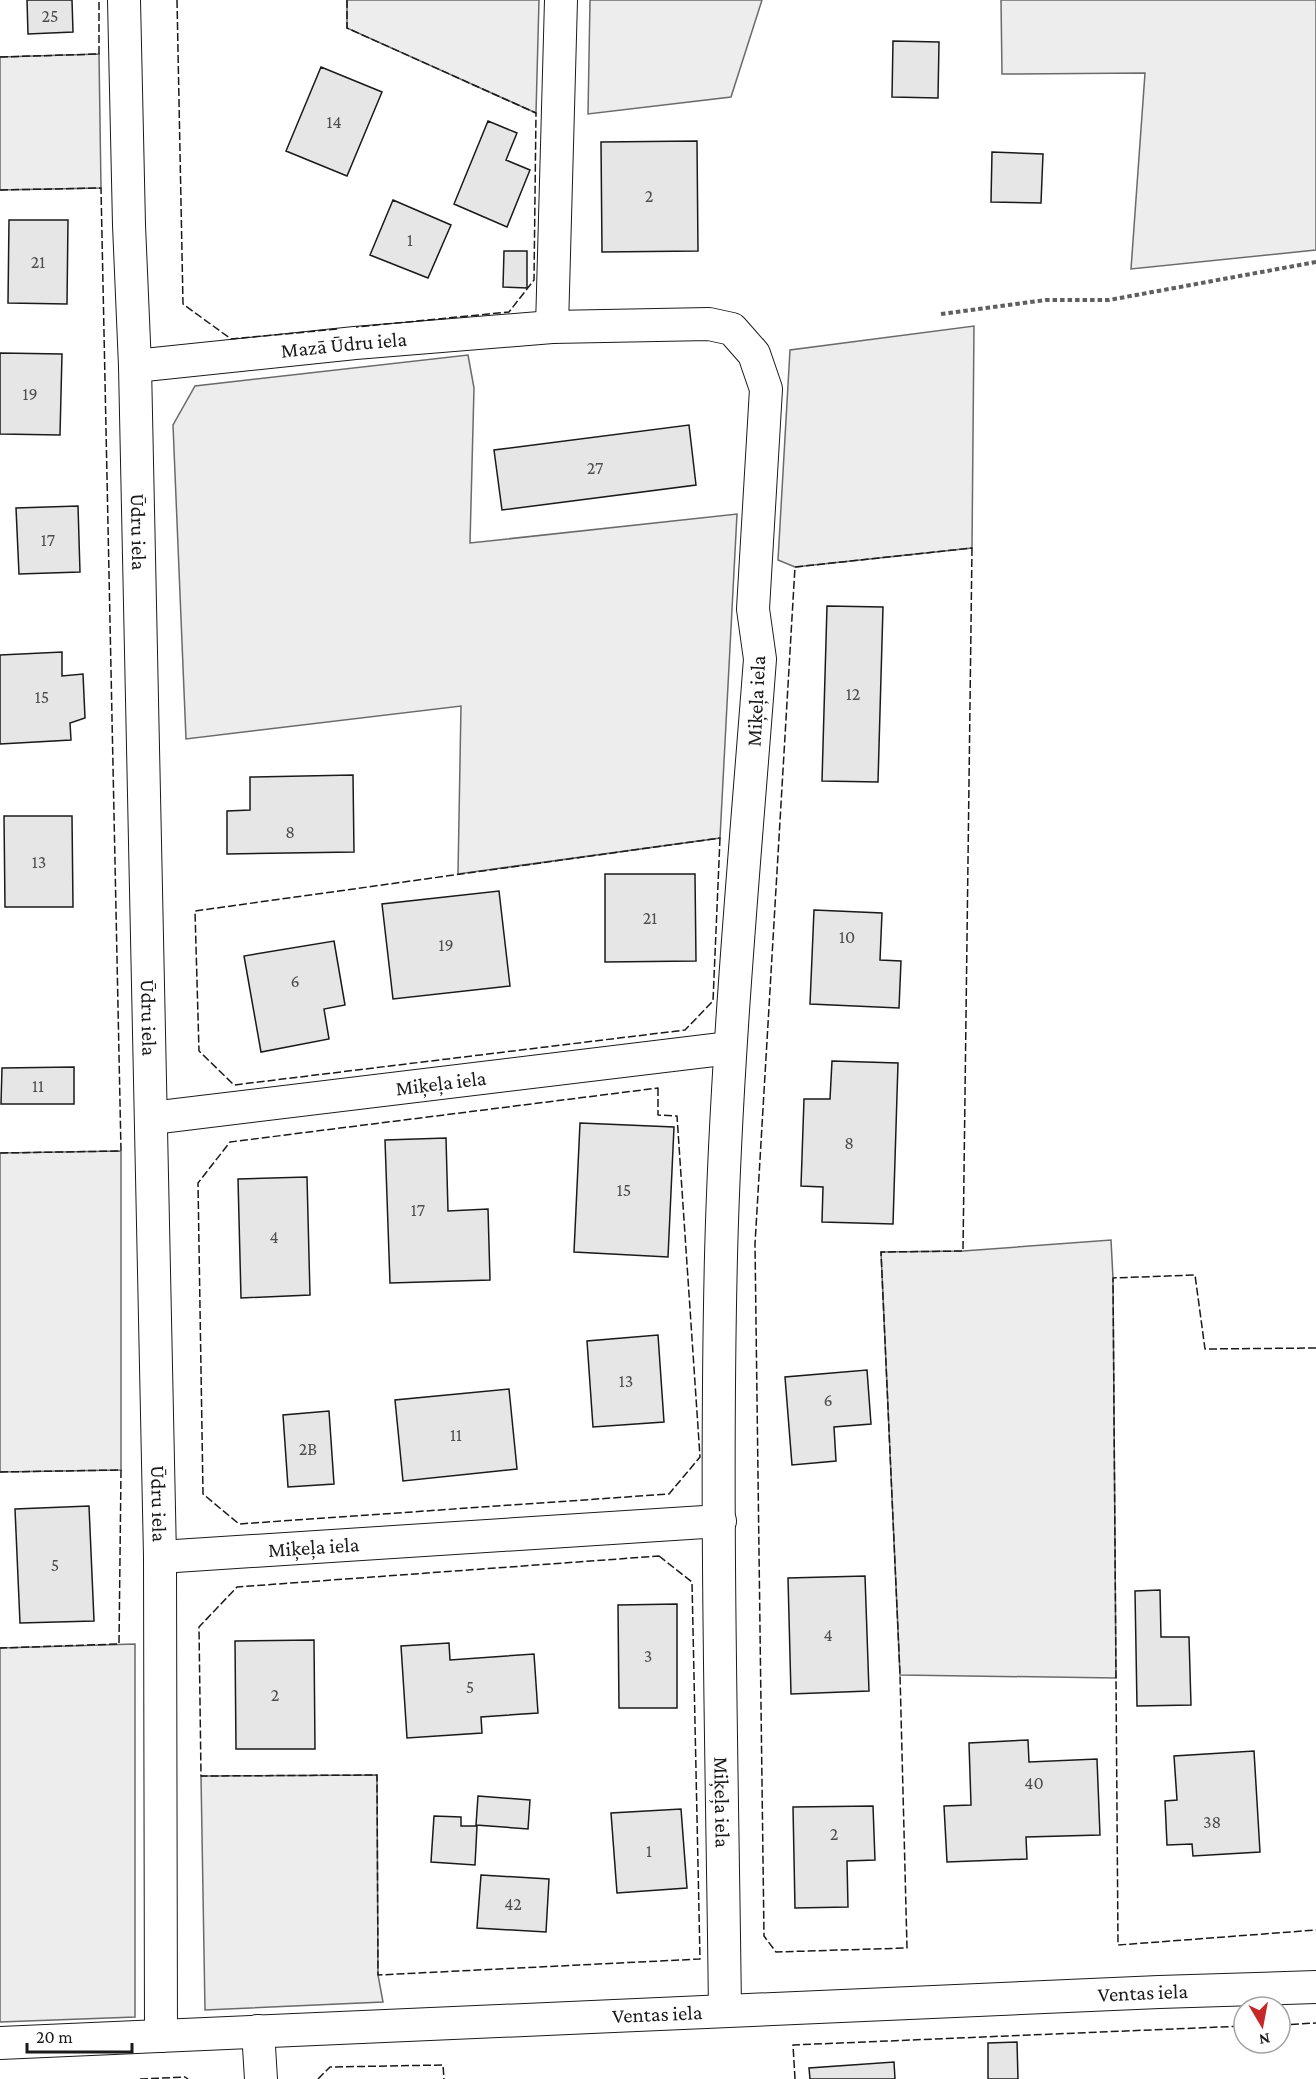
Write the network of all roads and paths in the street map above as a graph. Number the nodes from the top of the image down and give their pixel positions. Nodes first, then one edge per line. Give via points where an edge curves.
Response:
1 (124, 0) edge
2 (561, 0) edge
3 (1316, 262) edge
4 (941, 314) dead end
5 (552, 327) junction
6 (732, 328) joint
7 (135, 366) junction
8 (730, 1048) junction
9 (152, 1118) junction
10 (720, 1521) junction
11 (160, 1557) junction
12 (1316, 1987) edge
13 (725, 2012) junction
14 (258, 2031) junction
15 (161, 2036) junction
16 (0, 2043) edge
17 (261, 2079) edge

1 - 7 street, Ūdru iela
2 - 5 street
3 - 4 path via 1109,300 1046,300
5 - 6 street, Mazā Ūdru iela via 709,324
5 - 7 street, Mazā Ūdru iela
6 - 8 street, Miķeļa iela via 754,354 766,389 753,609 760,659
7 - 9 street, Ūdru iela
8 - 9 street, Miķeļa iela
8 - 10 street, Miķeļa iela via 721,1256
9 - 11 street, Ūdru iela
10 - 11 street, Miķeļa iela
10 - 13 street, Miķeļa iela
11 - 15 street, Ūdru iela
12 - 13 street, Ventas iela
13 - 14 street, Ventas iela
14 - 15 street, Ventas iela
14 - 17 street
15 - 16 street, Ventas iela

